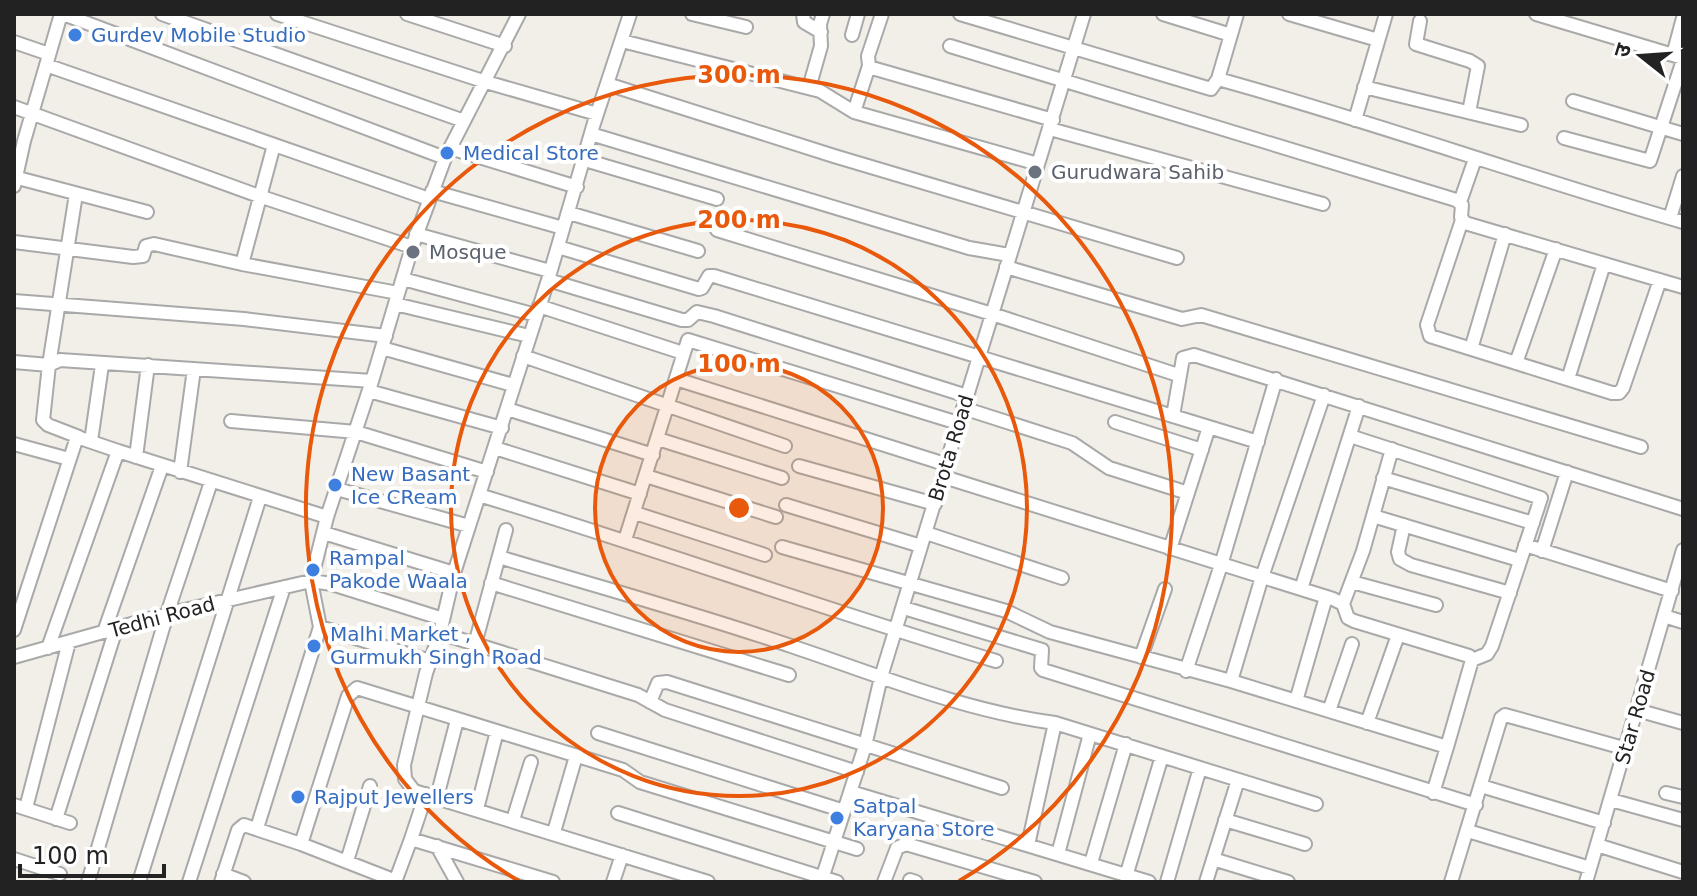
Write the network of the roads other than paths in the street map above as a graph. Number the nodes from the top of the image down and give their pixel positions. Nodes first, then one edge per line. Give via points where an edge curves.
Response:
1 (62, 14) edge
2 (162, 14) edge
3 (277, 14) edge
4 (407, 14) edge
5 (519, 14) edge
6 (630, 14) edge
7 (692, 14) edge
8 (803, 14) edge
9 (823, 14) edge
10 (858, 14) edge
11 (882, 14) edge
12 (960, 14) edge
13 (1084, 14) edge
14 (1163, 14) edge
15 (1237, 14) edge
16 (1386, 14) edge
17 (1536, 14) edge
18 (1293, 15) edge
19 (709, 16) edge
20 (1683, 18) edge
21 (1420, 21) dead end
22 (746, 27) dead end
23 (821, 32) junction
24 (852, 35) dead end
25 (1231, 35) junction
26 (1378, 40) junction
27 (622, 41) junction
28 (14, 42) edge
29 (505, 46) junction
30 (950, 46) dead end
31 (1075, 47) junction
32 (1680, 57) edge
33 (47, 60) junction
34 (869, 66) junction
35 (1218, 79) junction
36 (1065, 81) junction
37 (486, 82) junction
38 (607, 84) junction
39 (1364, 87) junction
40 (809, 88) junction
41 (1573, 101) dead end
42 (14, 107) edge
43 (854, 112) junction
44 (1469, 112) junction
45 (32, 114) junction
46 (597, 114) junction
47 (1355, 120) junction
48 (464, 121) junction
49 (1052, 125) junction
50 (1521, 125) dead end
51 (1662, 128) junction
52 (591, 134) junction
53 (1683, 134) edge
54 (1564, 138) dead end
55 (19, 139) edge
56 (274, 145) junction
57 (448, 153) junction
58 (1475, 159) junction
59 (585, 160) junction
60 (1038, 164) junction
61 (1683, 176) edge
62 (15, 180) edge
63 (577, 187) junction
64 (76, 194) junction
65 (430, 195) junction
66 (259, 196) junction
67 (717, 199) dead end
68 (1460, 202) junction
69 (1323, 204) dead end
70 (1023, 211) junction
71 (147, 212) dead end
72 (569, 213) junction
73 (1462, 220) junction
74 (1677, 220) edge
75 (563, 228) junction
76 (717, 230) dead end
77 (1505, 234) junction
78 (414, 240) junction
79 (14, 242) edge
80 (558, 247) junction
81 (67, 249) junction
82 (1556, 249) junction
83 (698, 251) dead end
84 (1177, 258) dead end
85 (1008, 261) junction
86 (242, 264) junction
87 (1604, 264) junction
88 (549, 276) junction
89 (403, 279) junction
90 (1660, 280) junction
91 (1683, 287) edge
92 (397, 298) junction
93 (14, 301) edge
94 (58, 307) junction
95 (537, 311) junction
96 (992, 314) junction
97 (529, 336) junction
98 (384, 342) junction
99 (1471, 349) junction
100 (683, 353) junction
101 (523, 356) junction
102 (978, 356) junction
103 (14, 362) edge
104 (1516, 363) junction
105 (49, 365) junction
106 (102, 365) junction
107 (148, 365) junction
108 (194, 369) junction
109 (1178, 375) junction
110 (676, 379) junction
111 (1276, 379) junction
112 (1568, 379) junction
113 (513, 385) junction
114 (371, 386) junction
115 (1324, 395) junction
116 (965, 402) junction
117 (668, 406) junction
118 (1359, 406) junction
119 (507, 409) junction
120 (1173, 416) junction
121 (231, 421) dead end
122 (1115, 422) dead end
123 (958, 423) junction
124 (1209, 427) junction
125 (502, 428) junction
126 (356, 432) junction
127 (1350, 436) junction
128 (85, 439) junction
129 (658, 439) junction
130 (1258, 442) junction
131 (14, 444) edge
132 (785, 446) dead end
133 (1641, 447) dead end
134 (495, 448) junction
135 (1392, 449) junction
136 (1202, 450) junction
137 (118, 451) junction
138 (653, 455) junction
139 (136, 457) junction
140 (69, 459) junction
141 (162, 466) junction
142 (799, 466) dead end
143 (946, 471) junction
144 (180, 472) junction
145 (487, 472) junction
146 (1567, 472) junction
147 (646, 476) junction
148 (782, 478) dead end
149 (1383, 478) junction
150 (211, 482) junction
151 (337, 489) junction
152 (1188, 493) junction
153 (640, 494) junction
154 (479, 495) junction
155 (260, 497) junction
156 (935, 504) junction
157 (786, 505) dead end
158 (1683, 509) edge
159 (635, 513) junction
160 (1373, 516) junction
161 (327, 517) junction
162 (776, 517) dead end
163 (1533, 523) junction
164 (1404, 525) junction
165 (469, 526) junction
166 (506, 530) dead end
167 (324, 533) junction
168 (625, 540) junction
169 (924, 540) junction
170 (1525, 545) junction
171 (782, 547) dead end
172 (1170, 549) junction
173 (1683, 550) edge
174 (1542, 551) junction
175 (765, 555) dead end
176 (499, 557) junction
177 (1519, 560) junction
178 (1221, 565) junction
179 (1681, 565) edge
180 (454, 573) junction
181 (1262, 577) junction
182 (1062, 578) dead end
183 (311, 581) junction
184 (1352, 582) junction
185 (491, 583) junction
186 (911, 584) junction
187 (284, 587) junction
188 (1165, 589) dead end
189 (1301, 589) junction
190 (1672, 591) junction
191 (1510, 593) junction
192 (1326, 597) junction
193 (228, 600) junction
194 (1343, 604) junction
195 (1436, 605) dead end
196 (904, 608) junction
197 (167, 614) junction
198 (1664, 616) junction
199 (443, 619) junction
200 (1683, 622) edge
201 (320, 627) junction
202 (14, 630) edge
203 (110, 630) junction
204 (896, 631) junction
205 (440, 633) junction
206 (1398, 635) junction
207 (69, 642) junction
208 (475, 644) junction
209 (1352, 644) dead end
210 (48, 648) junction
211 (14, 657) edge
212 (1141, 657) junction
213 (1472, 660) junction
214 (430, 661) junction
215 (996, 661) dead end
216 (1186, 671) junction
217 (789, 675) dead end
218 (881, 677) junction
219 (1231, 681) junction
220 (1296, 701) junction
221 (650, 702) junction
222 (417, 707) junction
223 (1637, 710) junction
224 (1329, 711) junction
225 (457, 720) junction
226 (1055, 723) junction
227 (1367, 723) junction
228 (1683, 723) edge
229 (497, 731) junction
230 (598, 733) dead end
231 (1090, 734) junction
232 (1126, 744) junction
233 (865, 746) junction
234 (1447, 747) junction
235 (1627, 749) junction
236 (576, 756) junction
237 (1162, 756) junction
238 (531, 762) dead end
239 (1200, 768) junction
240 (857, 772) junction
241 (1238, 780) junction
242 (370, 786) dead end
243 (1481, 786) junction
244 (1002, 788) dead end
245 (851, 792) junction
246 (1433, 793) junction
247 (1666, 793) dead end
248 (431, 796) junction
249 (1683, 797) edge
250 (1611, 800) junction
251 (1316, 804) dead end
252 (1476, 805) junction
253 (20, 806) edge
254 (477, 809) junction
255 (844, 811) junction
256 (618, 813) dead end
257 (56, 819) junction
258 (513, 820) junction
259 (1225, 820) junction
260 (1683, 820) edge
261 (70, 823) dead end
262 (1604, 823) junction
263 (257, 828) junction
264 (1468, 831) junction
265 (554, 832) junction
266 (411, 839) junction
267 (834, 843) junction
268 (301, 844) junction
269 (1305, 844) dead end
270 (1028, 845) junction
271 (1597, 845) junction
272 (437, 846) junction
273 (857, 849) dead end
274 (1058, 854) junction
275 (622, 855) junction
276 (1213, 859) junction
277 (347, 861) junction
278 (1091, 863) junction
279 (15, 864) edge
280 (1109, 868) junction
281 (1590, 868) junction
282 (1683, 872) edge
283 (1127, 873) junction
284 (60, 874) dead end
285 (672, 877) edge
286 (222, 878) edge
287 (822, 880) edge
288 (395, 881) edge
289 (88, 882) edge
290 (139, 882) edge
291 (189, 882) edge
292 (244, 882) edge
293 (457, 882) edge
294 (553, 882) edge
295 (613, 882) edge
296 (708, 882) edge
297 (837, 882) edge
298 (884, 882) edge
299 (1035, 882) edge
300 (1105, 882) edge
301 (1149, 882) edge
302 (1167, 882) edge
303 (1206, 882) edge
304 (1288, 882) edge
305 (1452, 882) edge
306 (1586, 882) edge

1 - 33 street
1 - 57 street
2 - 48 street
3 - 37 street
4 - 29 street
5 - 29 street
6 - 27 street
7 - 19 street
8 - 23 street via 804,22
9 - 23 street
10 - 24 street
11 - 34 street
12 - 31 street
13 - 31 street, Brota Road
14 - 25 street
15 - 25 street
16 - 26 street
17 - 32 street
18 - 26 street
19 - 22 street
20 - 32 street
21 - 44 street via 1416,44 1478,66
23 - 40 street
25 - 35 street
26 - 39 street
27 - 38 street
27 - 40 street
28 - 33 street
29 - 37 street
30 - 36 street
31 - 35 street via 1205,88 1211,89
31 - 36 street, Brota Road
32 - 51 street
33 - 45 street
33 - 56 street
34 - 43 street
34 - 49 street
35 - 47 street
36 - 49 street, Brota Road
36 - 68 street
37 - 46 street
37 - 48 street
38 - 46 street
38 - 70 street
39 - 44 street
39 - 47 street
40 - 43 street
41 - 51 street
42 - 45 street
43 - 60 street
44 - 50 street
45 - 55 street
45 - 66 street
46 - 52 street
47 - 58 street
48 - 57 street
49 - 60 street, Brota Road
49 - 69 street
51 - 53 street
51 - 54 street via 1650,161
52 - 59 street
52 - 85 street
55 - 62 street
56 - 65 street
56 - 66 street
57 - 63 street
57 - 65 street
58 - 68 street
58 - 74 street
59 - 63 street
59 - 67 street
60 - 70 street, Brota Road
61 - 74 street
62 - 64 street
63 - 72 street
64 - 71 street
64 - 81 street
65 - 75 street
65 - 78 street
66 - 78 street
66 - 86 street
68 - 73 street
70 - 84 street
70 - 85 street, Brota Road
72 - 75 street
72 - 83 street
73 - 77 street
73 - 99 street via 1427,332
75 - 80 street
76 - 96 street
77 - 82 street
77 - 99 street
78 - 88 street
78 - 89 street
79 - 81 street
80 - 88 street
80 - 102 street via 699,289 714,276
81 - 86 street via 140,257 154,244
81 - 94 street
82 - 87 street
82 - 104 street
85 - 96 street, Brota Road
85 - 133 street via 1182,319 1201,315
86 - 92 street
87 - 90 street
87 - 112 street
88 - 95 street
88 - 116 street via 682,320 697,312 714,316
89 - 92 street
89 - 95 street
90 - 91 street
90 - 112 street via 1619,393
92 - 97 street
92 - 98 street
93 - 94 street
94 - 98 street via 244,319
94 - 105 street
95 - 97 street
95 - 100 street
96 - 102 street, Brota Road
96 - 109 street
97 - 101 street
98 - 113 street
98 - 114 street
99 - 104 street
100 - 110 street
100 - 123 street via 690,340
101 - 113 street
101 - 117 street
102 - 116 street, Brota Road
102 - 120 street
103 - 105 street
104 - 112 street
105 - 106 street via 60,360
105 - 128 street via 43,420
106 - 107 street
106 - 128 street
107 - 108 street
107 - 139 street
108 - 114 street
108 - 144 street
109 - 111 street via 1183,358 1190,354
109 - 120 street
110 - 117 street
110 - 143 street
111 - 115 street
111 - 130 street
113 - 119 street
114 - 125 street
114 - 126 street
115 - 118 street
115 - 181 street
116 - 123 street, Brota Road
116 - 152 street via 1072,443 1109,468
117 - 129 street
117 - 132 street
118 - 127 street
118 - 146 street
119 - 125 street
119 - 138 street
120 - 124 street
121 - 126 street
122 - 136 street
123 - 143 street, Brota Road
124 - 130 street
124 - 136 street
125 - 134 street
126 - 145 street
126 - 151 street
127 - 135 street
127 - 189 street
128 - 137 street
128 - 140 street via 77,437
129 - 138 street
129 - 148 street
130 - 178 street
131 - 140 street
134 - 145 street
134 - 153 street
135 - 149 street
135 - 163 street via 1540,495
136 - 152 street
137 - 139 street
137 - 210 street
138 - 147 street
139 - 141 street
140 - 202 street
141 - 144 street
141 - 203 street
142 - 156 street
143 - 156 street, Brota Road
143 - 172 street
144 - 150 street
145 - 154 street
146 - 158 street
146 - 174 street
147 - 153 street
147 - 162 street
149 - 160 street
149 - 163 street
150 - 155 street
150 - 197 street
151 - 161 street
151 - 165 street
152 - 172 street
153 - 159 street
154 - 165 street
154 - 168 street
155 - 161 street
155 - 193 street
156 - 169 street, Brota Road
157 - 169 street
159 - 168 street
159 - 175 street
160 - 164 street
160 - 184 street
161 - 167 street
163 - 170 street
164 - 177 street
164 - 191 street via 1400,559
165 - 180 street
166 - 176 street
167 - 180 street
167 - 183 street
168 - 204 street
169 - 182 street
169 - 186 street, Brota Road
170 - 174 street
170 - 177 street
171 - 186 street
172 - 178 street
173 - 179 street, Star Road
174 - 190 street
176 - 185 street
176 - 218 street
177 - 191 street
178 - 181 street
178 - 216 street
179 - 190 street, Star Road
180 - 199 street
181 - 189 street
181 - 219 street
183 - 187 street, Tedhi Road
183 - 199 street
183 - 201 street
184 - 194 street
184 - 195 street
185 - 208 street
185 - 217 street
186 - 196 street, Brota Road
186 - 212 street
187 - 193 street, Tedhi Road
187 - 291 street
188 - 212 street
189 - 192 street
190 - 198 street, Star Road
191 - 213 street via 1487,654
192 - 194 street
192 - 220 street
193 - 197 street, Tedhi Road
193 - 290 street
194 - 206 street via 1348,618
196 - 204 street, Brota Road
196 - 246 street via 1042,650 1043,670
197 - 203 street, Tedhi Road
197 - 289 street
198 - 200 street
198 - 223 street, Star Road
199 - 205 street
201 - 214 street
201 - 263 street
203 - 207 street, Tedhi Road
203 - 257 street
204 - 215 street
204 - 218 street, Brota Road
205 - 208 street
205 - 214 street
206 - 213 street
206 - 227 street
207 - 210 street, Tedhi Road
207 - 253 street
208 - 221 street
209 - 224 street
210 - 211 street, Tedhi Road
212 - 216 street
213 - 234 street
214 - 222 street
216 - 219 street
218 - 226 street via 1014,717
218 - 233 street, Brota Road
219 - 220 street
220 - 224 street
221 - 233 street via 658,683 667,682
221 - 240 street
222 - 225 street
222 - 248 street via 405,779 414,791
222 - 268 street via 363,689 350,692
223 - 228 street
223 - 235 street, Star Road
224 - 227 street
225 - 229 street
225 - 248 street
226 - 231 street
226 - 270 street
227 - 234 street
229 - 236 street
229 - 254 street
230 - 255 street
231 - 232 street
231 - 274 street
232 - 237 street
232 - 278 street
233 - 240 street, Brota Road
233 - 244 street
234 - 246 street
235 - 243 street via 1505,715
235 - 250 street, Star Road
236 - 265 street
236 - 267 street via 625,771 640,782
237 - 239 street
237 - 283 street
238 - 258 street
239 - 241 street
239 - 302 street
240 - 245 street, Brota Road
241 - 251 street
241 - 259 street
242 - 277 street
243 - 252 street
243 - 262 street
245 - 255 street, Brota Road
245 - 270 street
246 - 252 street
247 - 249 street
248 - 254 street
248 - 266 street
250 - 260 street
250 - 262 street, Star Road
252 - 264 street
253 - 257 street
254 - 258 street
255 - 267 street, Brota Road
256 - 287 street
257 - 261 street
258 - 265 street
259 - 269 street
259 - 276 street
262 - 271 street, Star Road
263 - 268 street
263 - 286 street via 241,826
264 - 281 street
264 - 305 street
265 - 275 street
266 - 272 street
266 - 288 street
267 - 273 street
267 - 287 street, Brota Road
268 - 277 street
270 - 274 street
271 - 281 street, Star Road
271 - 282 street
272 - 293 street
272 - 294 street
274 - 278 street
275 - 285 street
275 - 295 street
276 - 303 street
276 - 304 street
277 - 288 street
278 - 280 street
279 - 284 street
280 - 283 street
280 - 300 street
281 - 306 street, Star Road
283 - 301 street
285 - 296 street
286 - 292 street
287 - 297 street
298 - 299 street via 902,844

